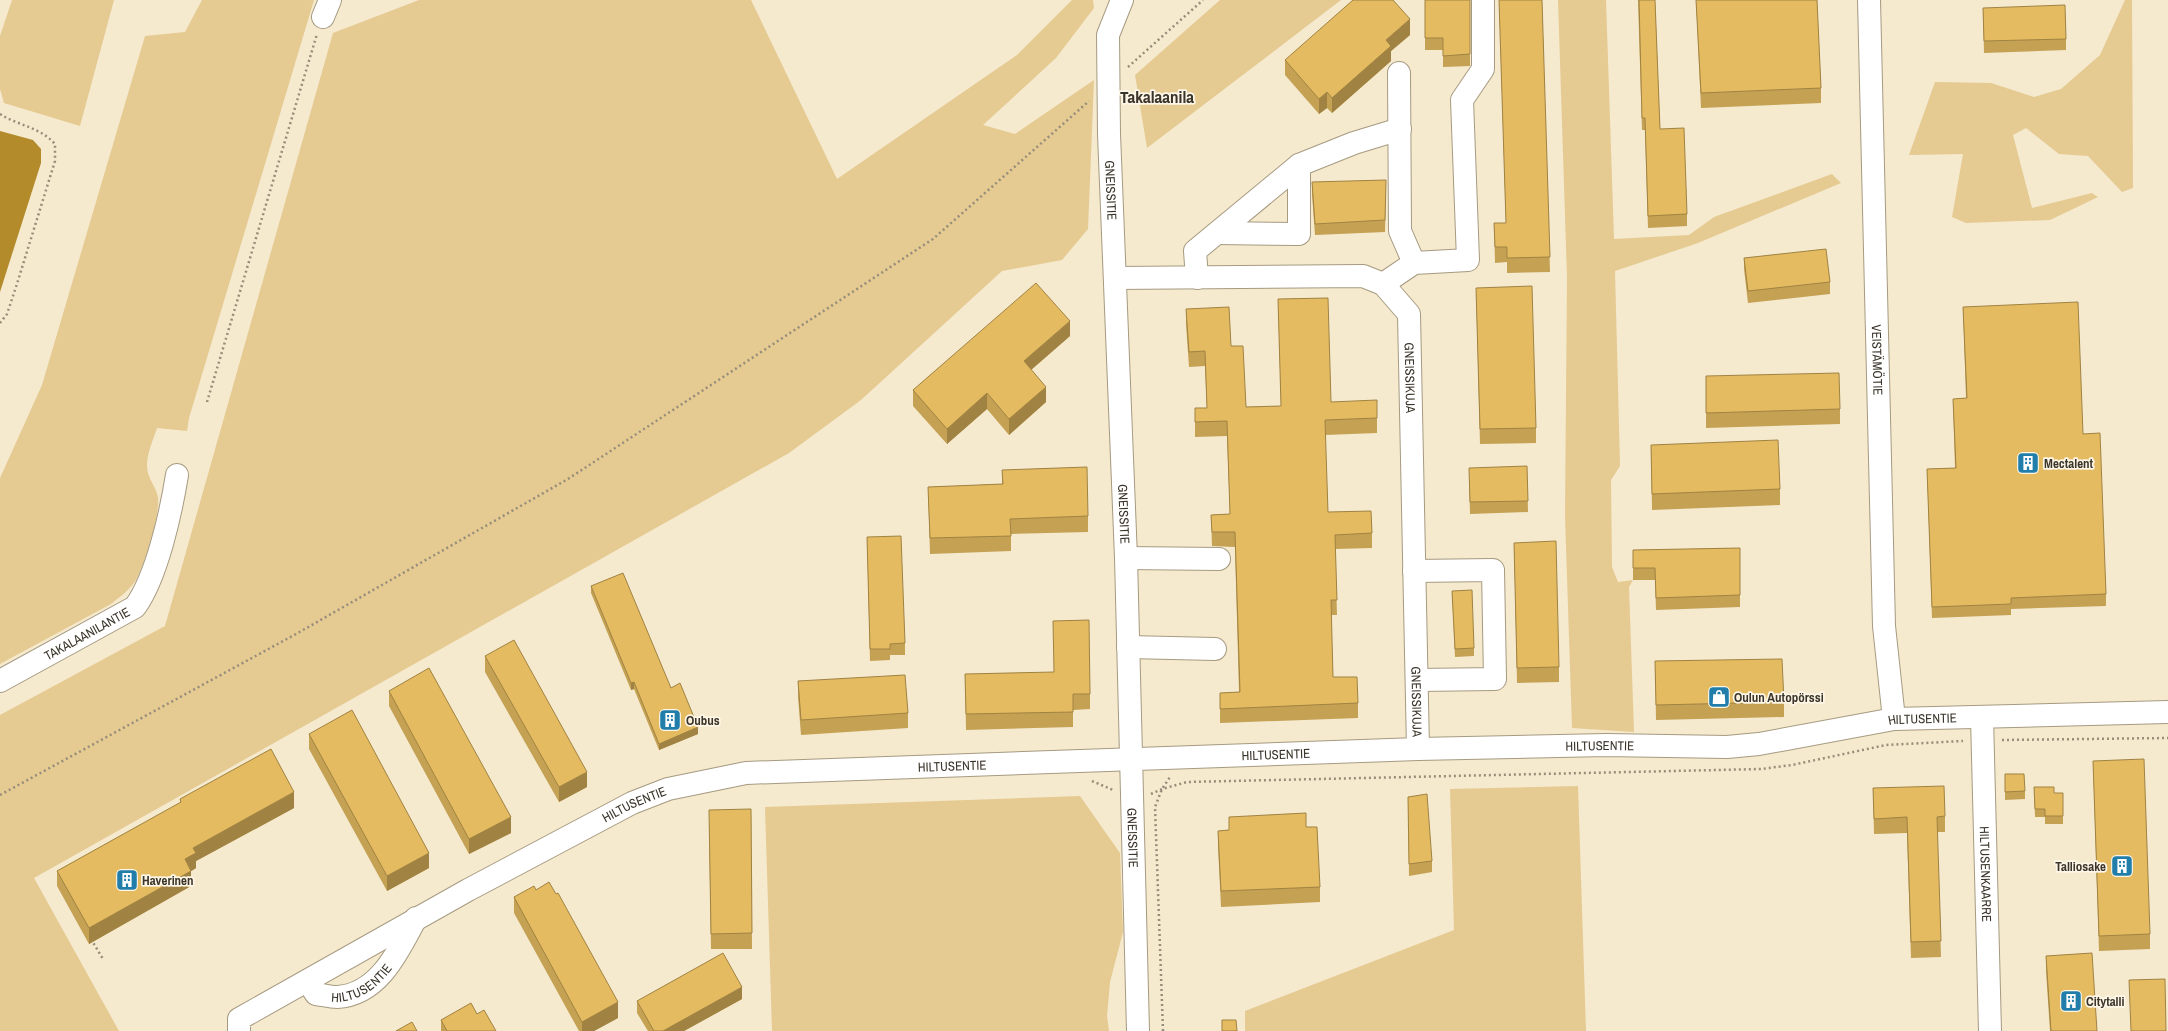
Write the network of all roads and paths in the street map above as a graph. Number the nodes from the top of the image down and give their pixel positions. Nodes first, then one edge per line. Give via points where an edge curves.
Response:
1 (1122, 0) edge
2 (1203, 0) edge
3 (1483, 0) edge
4 (1869, 0) edge
5 (326, 8) edge
6 (1161, 38) dead end
7 (1399, 73) dead end
8 (0, 114) edge
9 (1067, 121) dead end
10 (1400, 129) junction
11 (1299, 165) junction
12 (1217, 233) junction
13 (1414, 263) junction
14 (1115, 278) junction
15 (1197, 278) junction
16 (1383, 284) junction
17 (0, 323) edge
18 (207, 402) dead end
19 (176, 475) dead end
20 (1126, 558) junction
21 (1219, 559) dead end
22 (1414, 571) junction
23 (1128, 647) junction
24 (1215, 649) dead end
25 (1417, 680) junction
26 (0, 681) edge
27 (2168, 712) edge
28 (1982, 717) junction
29 (1894, 719) junction
30 (2168, 738) edge
31 (1983, 740) junction
32 (1418, 749) junction
33 (1169, 759) junction
34 (1132, 760) junction
35 (1089, 779) dead end
36 (1162, 789) junction
37 (0, 795) edge
38 (1133, 795) junction
39 (416, 918) junction
40 (89, 935) edge
41 (103, 959) dead end
42 (308, 982) junction
43 (239, 1031) edge
44 (1138, 1031) edge
45 (1162, 1031) edge
46 (1990, 1031) edge

1 - 14 street, GNEISSITIE via 1108,35
2 - 6 path
3 - 13 street via 1483,68 1462,100 1468,260
4 - 29 street, VEISTÄMÖTIE via 1884,626
5 - 18 path
7 - 10 street
8 - 17 path via 46,134 55,144 55,161 19,280 7,314
9 - 37 path via 933,239 568,478 296,634
10 - 11 street
10 - 13 street via 1400,231
11 - 12 street
11 - 12 street via 1299,234
12 - 15 street via 1195,251
13 - 16 street
14 - 15 street, GNEISSIKUJA
14 - 20 street, GNEISSITIE
15 - 16 street, GNEISSIKUJA via 1363,276
16 - 22 street, GNEISSIKUJA via 1409,314
19 - 26 street, TAKALAANILANTIE via 171,510 149,581 144,595 135,607
20 - 21 street
20 - 23 street, GNEISSITIE
22 - 25 street, GNEISSIKUJA
22 - 25 street via 1494,570 1495,679
23 - 24 street
23 - 34 street, GNEISSITIE
25 - 32 street, GNEISSIKUJA
27 - 28 street, HILTUSENTIE
28 - 29 street, HILTUSENTIE
28 - 31 street, HILTUSENKAARRE
29 - 32 street, HILTUSENTIE via 1759,744 1727,747
30 - 31 path
31 - 36 path via 1886,745 1792,766 1761,769 1187,782
31 - 46 street, HILTUSENKAARRE
32 - 33 street, HILTUSENTIE
33 - 34 street, HILTUSENTIE
33 - 36 path via 1170,779
34 - 38 street, GNEISSITIE
34 - 39 street, HILTUSENTIE via 746,773 668,789 632,803
35 - 38 path via 1123,795
36 - 38 path via 1149,795
36 - 45 path via 1155,807
38 - 44 street, GNEISSITIE
39 - 42 street, HILTUSENTIE
39 - 42 street, HILTUSENTIE via 397,953 372,985 358,992 337,997 316,994
40 - 41 path
42 - 43 street, HILTUSENTIE via 239,1019

